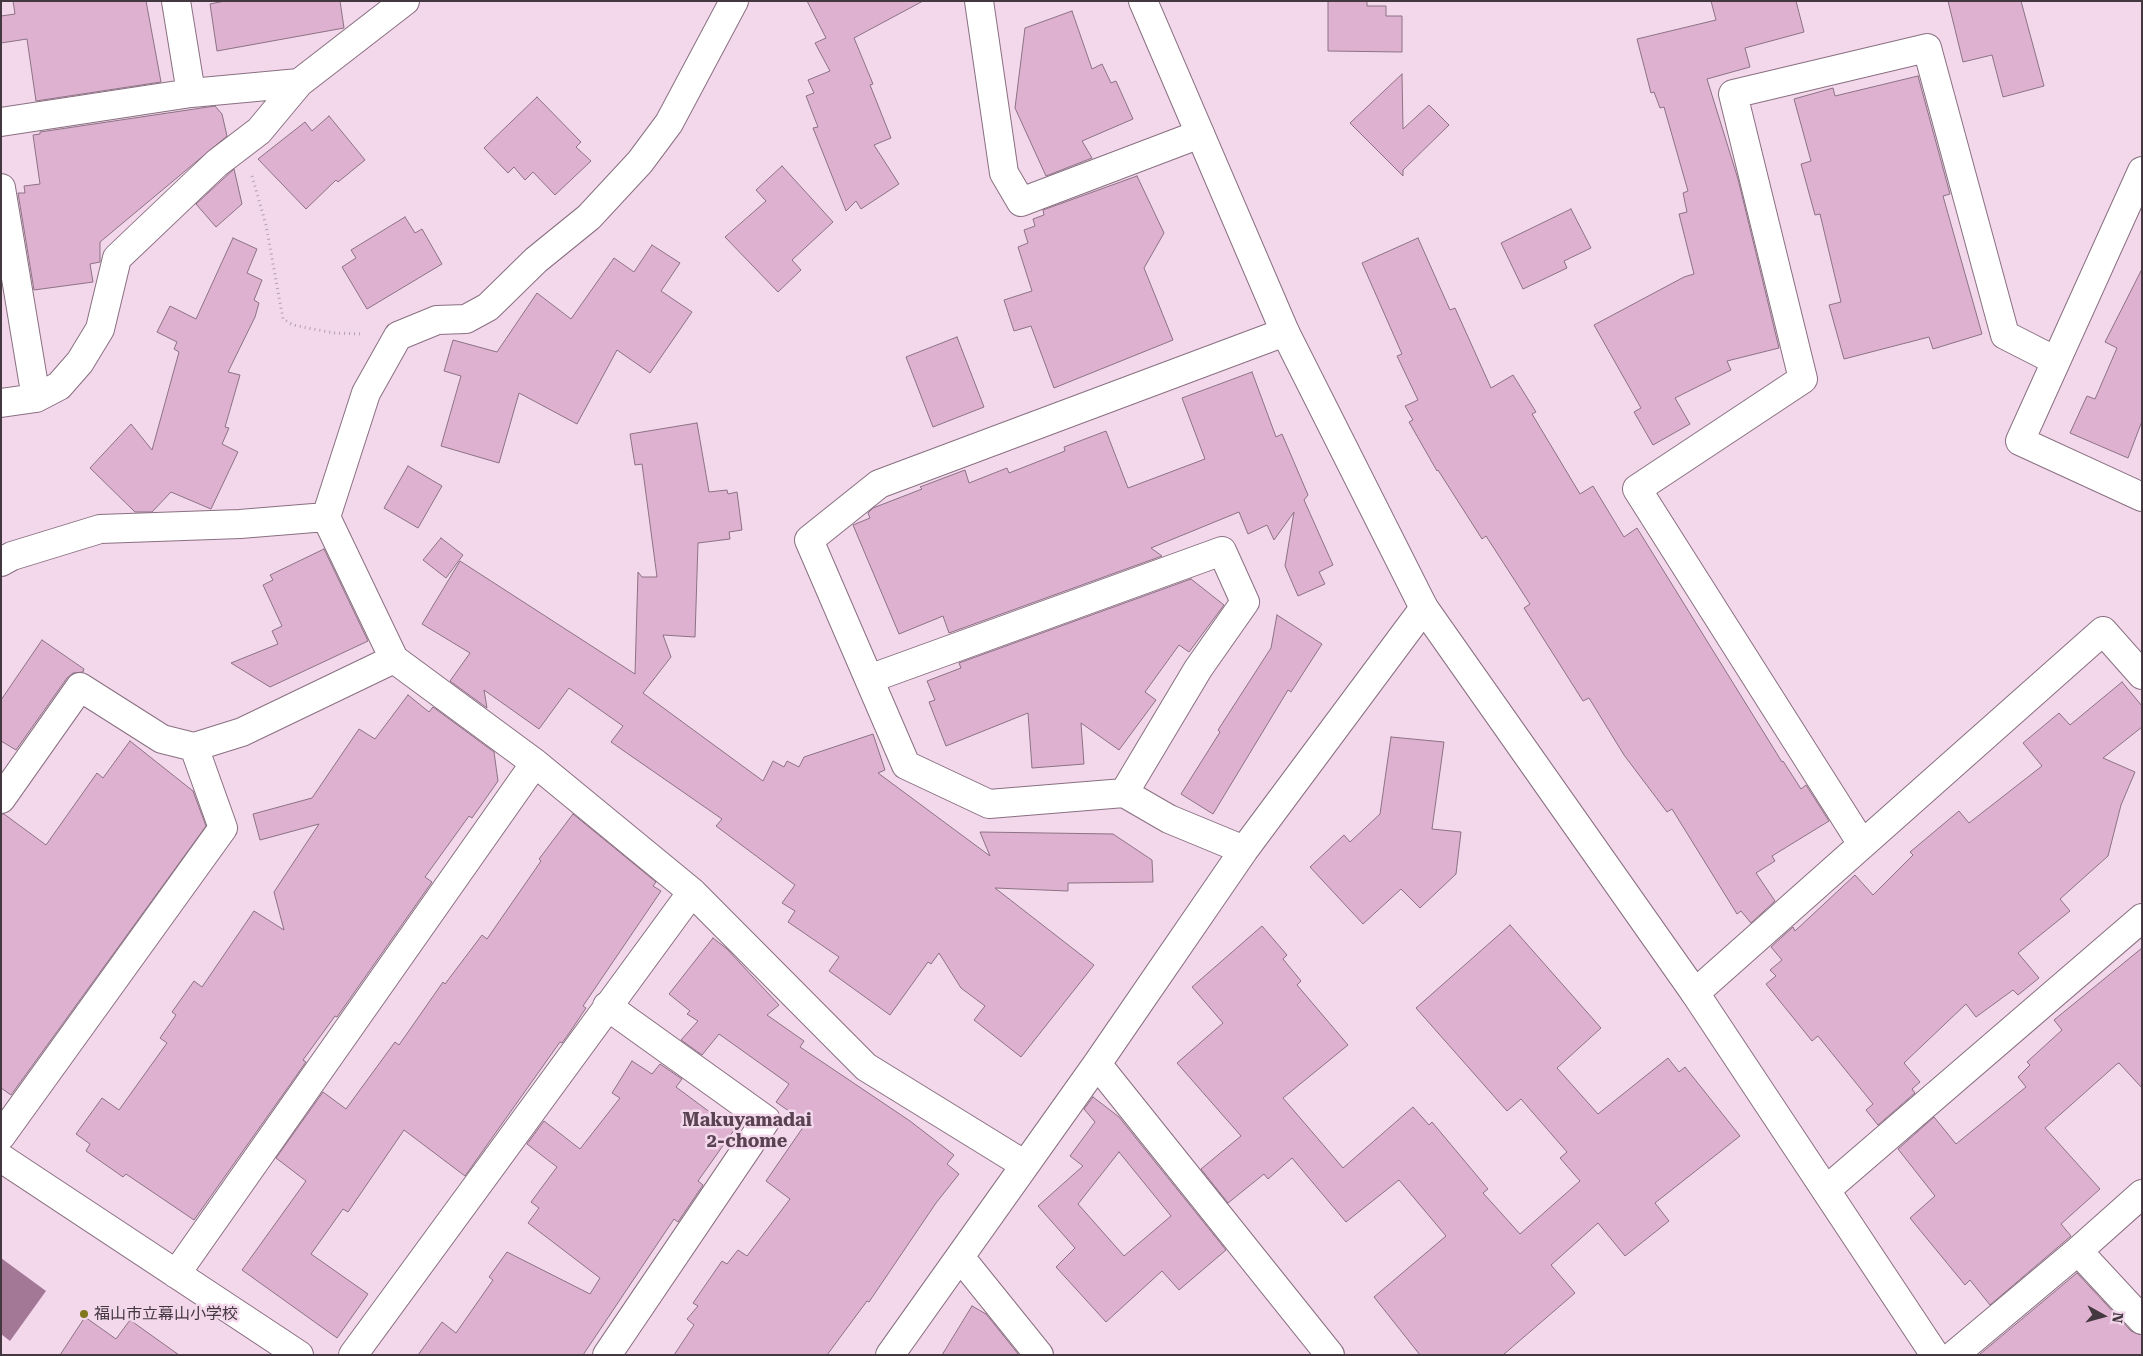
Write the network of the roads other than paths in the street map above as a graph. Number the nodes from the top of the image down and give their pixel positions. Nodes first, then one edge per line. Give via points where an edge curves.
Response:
1 (176, 1) edge
2 (405, 1) edge
3 (734, 1) edge
4 (980, 1) edge
5 (1143, 1) edge
6 (380, 11) edge
7 (299, 83) junction
8 (191, 93) junction
9 (1, 122) edge
10 (1200, 134) junction
11 (2142, 172) edge
12 (1, 188) edge
13 (1285, 332) junction
14 (2056, 361) junction
15 (36, 398) junction
16 (1, 403) edge
17 (2142, 497) edge
18 (326, 518) junction
19 (1, 562) edge
20 (1424, 608) junction
21 (394, 659) junction
22 (2142, 675) edge
23 (869, 679) junction
24 (194, 747) junction
25 (535, 763) junction
26 (1124, 793) junction
27 (1, 800) edge
28 (1862, 844) junction
29 (1244, 850) junction
30 (692, 892) junction
31 (2142, 918) edge
32 (1695, 993) junction
33 (607, 1006) junction
34 (1098, 1064) junction
35 (1, 1136) edge
36 (1, 1158) edge
37 (1025, 1166) junction
38 (1826, 1190) junction
39 (2142, 1194) edge
40 (2078, 1251) junction
41 (960, 1257) junction
42 (176, 1274) junction
43 (2142, 1320) edge
44 (299, 1355) edge
45 (353, 1355) edge
46 (607, 1355) edge
47 (890, 1355) edge
48 (1039, 1355) edge
49 (1330, 1355) edge
50 (1935, 1355) edge
51 (1954, 1355) edge

1 - 8 street
2 - 6 street
3 - 18 street via 669,123 640,162 589,217 536,260 488,307 466,319 437,320 398,336 366,393
4 - 10 street via 1004,172 1021,202
5 - 10 street
6 - 7 street
7 - 8 street
7 - 15 street via 259,131 217,163 117,258 100,329 80,362 59,386
8 - 9 street
10 - 13 street
11 - 14 street
12 - 15 street
13 - 20 street
13 - 23 street via 879,484 809,540
14 - 17 street via 2020,441
14 - 28 street via 2005,335 1927,48 1733,94 1803,379 1637,489
15 - 16 street
18 - 19 street via 100,529
18 - 21 street
20 - 29 street
20 - 32 street
21 - 24 street via 242,732
21 - 25 street
22 - 28 street via 2103,631
23 - 26 street via 906,766 989,804
23 - 26 street via 1222,551 1245,602 1198,669
24 - 27 street via 162,739 80,687
24 - 35 street via 223,828
25 - 30 street
25 - 42 street
26 - 29 street via 1169,819
28 - 32 street
29 - 34 street
30 - 33 street
30 - 37 street via 866,1067
31 - 38 street
32 - 38 street
33 - 45 street
33 - 46 street via 766,1120
34 - 37 street
34 - 49 street
36 - 42 street
37 - 41 street
38 - 50 street
39 - 40 street
40 - 43 street
40 - 51 street
41 - 47 street
41 - 48 street
42 - 44 street

